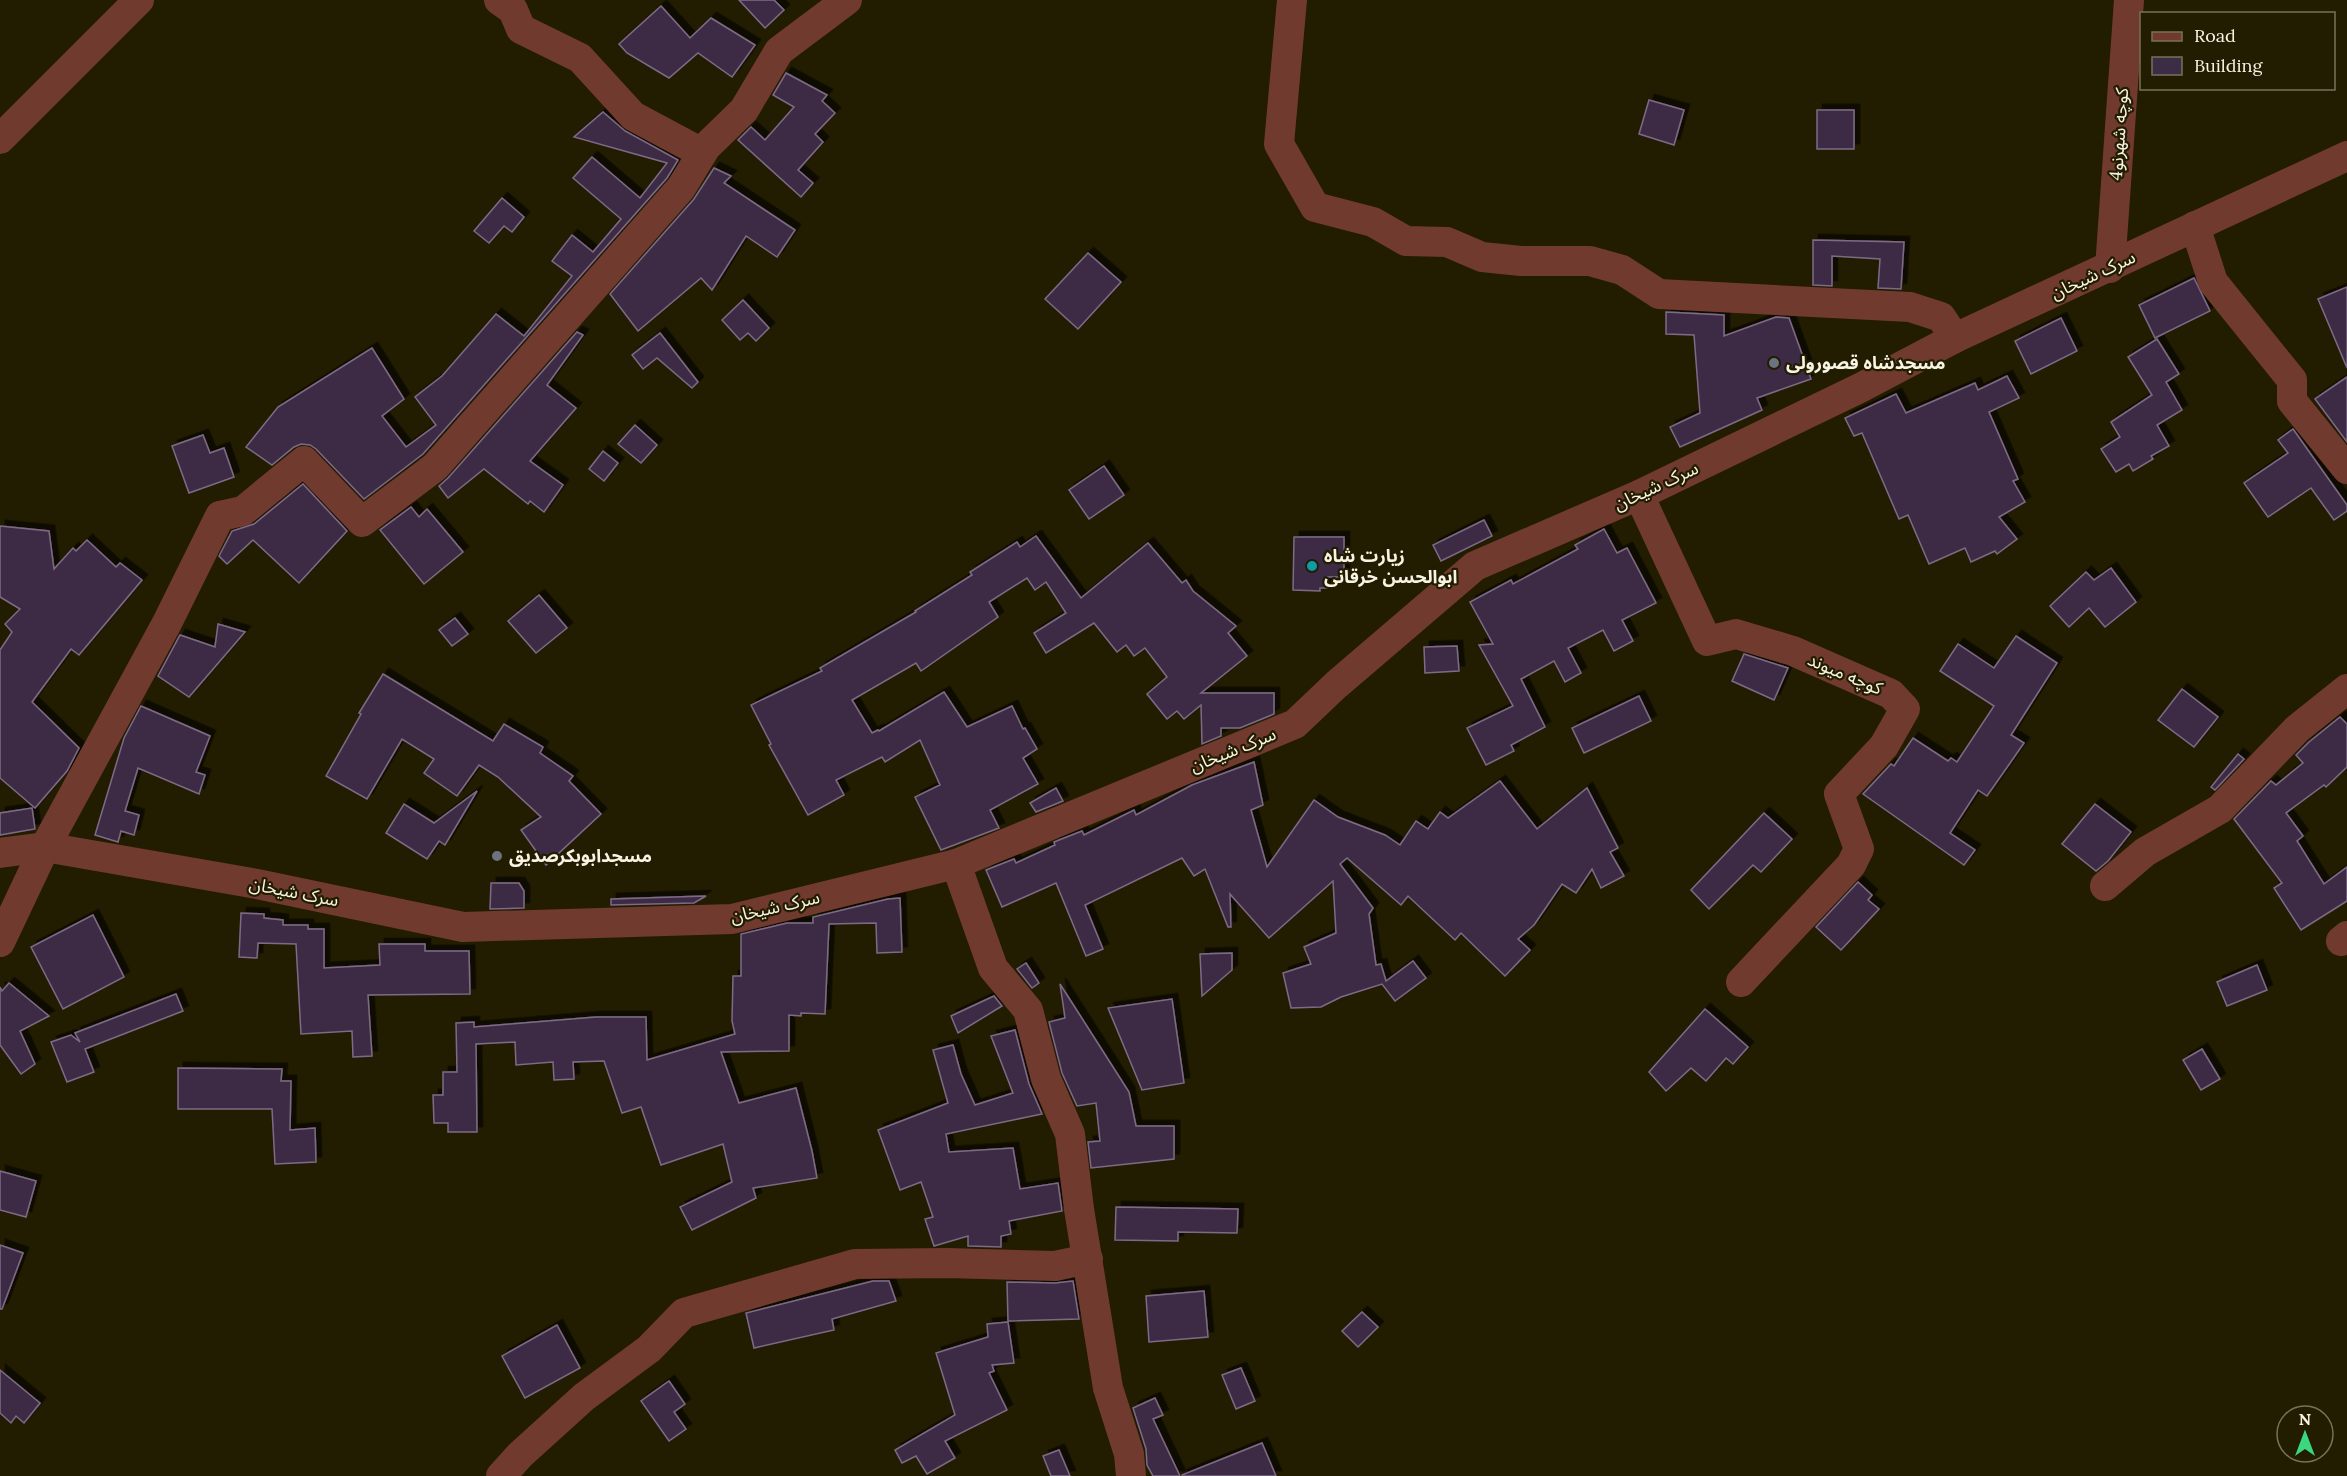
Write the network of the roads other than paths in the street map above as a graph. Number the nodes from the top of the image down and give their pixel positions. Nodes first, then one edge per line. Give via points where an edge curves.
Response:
1 (139, 0) edge
2 (499, 0) edge
3 (847, 0) edge
4 (1292, 0) edge
5 (2129, 0) edge
6 (0, 139) edge
7 (702, 153) junction
8 (2347, 156) edge
9 (2195, 226) junction
10 (2110, 268) junction
11 (1954, 338) junction
12 (2347, 469) edge
13 (1639, 495) junction
14 (2347, 689) edge
15 (45, 847) junction
16 (0, 853) edge
17 (956, 864) junction
18 (2105, 886) dead end
19 (0, 942) edge
20 (1741, 982) dead end
21 (1088, 1258) junction
22 (501, 1476) edge
23 (1131, 1476) edge

1 - 6 street
2 - 7 street via 513,10 521,29 580,58 633,116
3 - 7 street via 779,51 744,110
4 - 11 street via 1279,144 1315,207 1373,222 1406,241 1447,242 1482,257 1590,261 1622,270 1659,294 1910,307 1941,317
5 - 10 street, کوچه شهرنو4
7 - 15 street via 681,188 435,467 362,522 304,461 243,511 220,516 167,623
8 - 9 street, سرک شیخان
9 - 10 street, سرک شیخان
9 - 12 street via 2213,282 2292,380 2292,401
10 - 11 street, سرک شیخان
11 - 13 street, سرک شیخان
13 - 17 street, سرک شیخان via 1475,566 1295,724
13 - 20 street, کوچه میوند via 1707,641 1736,634 1792,651 1891,694 1905,709 1884,746 1839,794 1859,849 1851,864
14 - 18 street via 2297,729 2220,809 2145,852
15 - 16 street, سرک شیخان
15 - 17 street, سرک شیخان via 257,884 463,927 732,919
15 - 19 street
17 - 21 street via 993,968 1028,1010 1046,1079 1070,1134
21 - 22 street via 1055,1266 855,1264 684,1313 650,1349 584,1397
21 - 23 street via 1108,1388 1129,1454

